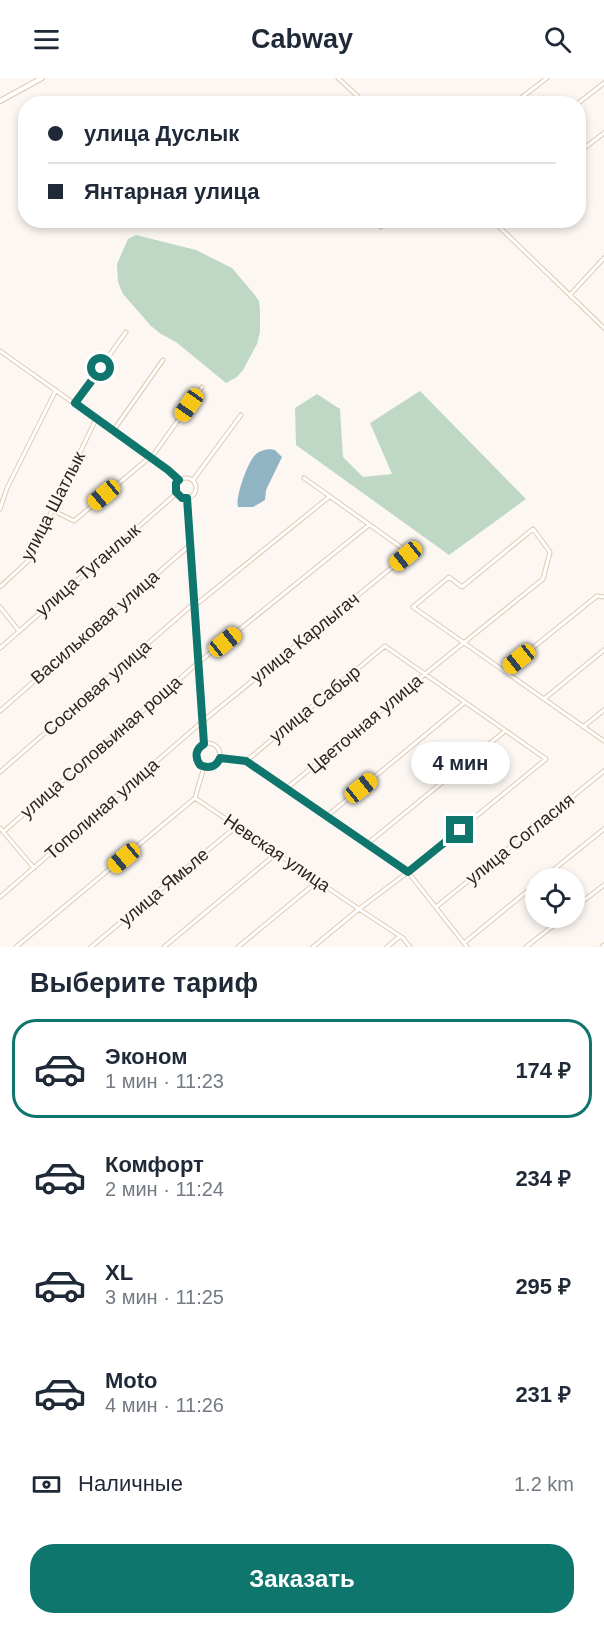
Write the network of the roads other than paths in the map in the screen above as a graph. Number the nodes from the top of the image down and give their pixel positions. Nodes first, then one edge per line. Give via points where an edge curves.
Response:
1 (42, 78) edge
2 (338, 78) edge
3 (547, 78) edge
4 (604, 83) edge
5 (357, 96) edge
6 (523, 96) edge
7 (586, 97) edge
8 (0, 101) edge
9 (604, 133) edge
10 (586, 147) edge
11 (500, 228) edge
12 (604, 258) edge
13 (570, 295) junction
14 (604, 328) edge
15 (126, 332) dead end
16 (0, 351) edge
17 (163, 360) dead end
18 (202, 387) dead end
19 (56, 390) junction
20 (75, 403) junction
21 (241, 415) dead end
22 (96, 418) junction
23 (113, 430) junction
24 (150, 457) junction
25 (304, 478) dead end
26 (179, 480) junction
27 (193, 480) junction
28 (177, 493) junction
29 (329, 497) junction
30 (187, 498) junction
31 (0, 509) edge
32 (52, 510) junction
33 (369, 525) junction
34 (191, 544) junction
35 (0, 587) edge
36 (602, 596) edge
37 (195, 604) junction
38 (0, 607) edge
39 (19, 631) junction
40 (463, 643) junction
41 (0, 648) edge
42 (604, 650) edge
43 (199, 662) junction
44 (503, 671) junction
45 (425, 674) junction
46 (544, 699) junction
47 (465, 702) junction
48 (604, 710) edge
49 (0, 711) edge
50 (203, 721) junction
51 (584, 727) junction
52 (505, 731) junction
53 (604, 741) edge
54 (204, 744) junction
55 (220, 758) junction
56 (246, 761) junction
57 (204, 767) junction
58 (604, 771) edge
59 (0, 772) edge
60 (287, 789) junction
61 (195, 798) junction
62 (327, 816) junction
63 (237, 826) junction
64 (604, 829) edge
65 (2, 830) edge
66 (367, 844) junction
67 (277, 853) junction
68 (34, 868) junction
69 (556, 868) edge
70 (408, 872) junction
71 (318, 881) junction
72 (604, 885) edge
73 (525, 893) edge
74 (0, 897) edge
75 (585, 900) edge
76 (436, 907) junction
77 (359, 909) junction
78 (550, 928) edge
79 (400, 936) junction
80 (464, 943) junction
81 (16, 947) edge
82 (91, 947) edge
83 (164, 947) edge
84 (238, 947) edge
85 (313, 947) edge
86 (387, 947) edge
87 (410, 947) edge
88 (467, 947) edge
89 (526, 947) edge

1 - 8 street
2 - 5 street
3 - 6 street
4 - 7 street
9 - 10 street
11 - 13 street
12 - 13 street
13 - 14 street
15 - 20 street
16 - 19 street
17 - 23 street
18 - 24 street
19 - 20 street
19 - 31 street
20 - 22 street
21 - 27 street
22 - 23 street
22 - 32 street, улица Шатлык
23 - 24 street
24 - 26 street
24 - 32 street via 74,521
25 - 29 street
26 - 27 street
26 - 28 street
27 - 30 street via 196,491
28 - 30 street
28 - 39 street, улица Туганлык
29 - 33 street
29 - 37 street, Сосновая улица
30 - 34 street
32 - 35 street, улица Шатлык via 28,561
33 - 43 street, улица Соловьиная роща
33 - 50 street, улица Карлыгач via 405,550 406,556
34 - 37 street
34 - 49 street, Васильковая улица
36 - 44 street
37 - 43 street
37 - 59 street, Сосновая улица
38 - 39 street
39 - 41 street, улица Туганлык
40 - 40 street via 543,579 550,552 532,529 462,587 449,577 413,607
40 - 44 street
40 - 45 street, Цветочная улица
42 - 46 street
43 - 50 street
43 - 65 street, улица Соловьиная роща
44 - 46 street
45 - 47 street
45 - 56 street, улица Сабыр via 385,646
45 - 60 street, Цветочная улица
46 - 51 street
47 - 52 street
47 - 62 street
48 - 51 street
50 - 54 street
50 - 68 street, Тополиная улица
51 - 53 street
52 - 66 street
52 - 70 street via 546,759
54 - 55 street via 214,745
54 - 57 street via 196,755
55 - 56 street
55 - 57 street via 214,766
56 - 60 street
57 - 61 street
58 - 76 street, улица Согласия
60 - 62 street
61 - 63 street, Невская улица
61 - 81 street
62 - 66 street
63 - 67 street, Невская улица
63 - 82 street, улица Ямьле
64 - 69 street
65 - 68 street
66 - 70 street
67 - 71 street, Невская улица
67 - 83 street
68 - 74 street, Тополиная улица
70 - 76 street
70 - 77 street
71 - 77 street, Невская улица
71 - 84 street
72 - 75 street
73 - 80 street
76 - 80 street
77 - 79 street, Невская улица
77 - 85 street
78 - 89 street
79 - 86 street
79 - 87 street, Невская улица
80 - 88 street

